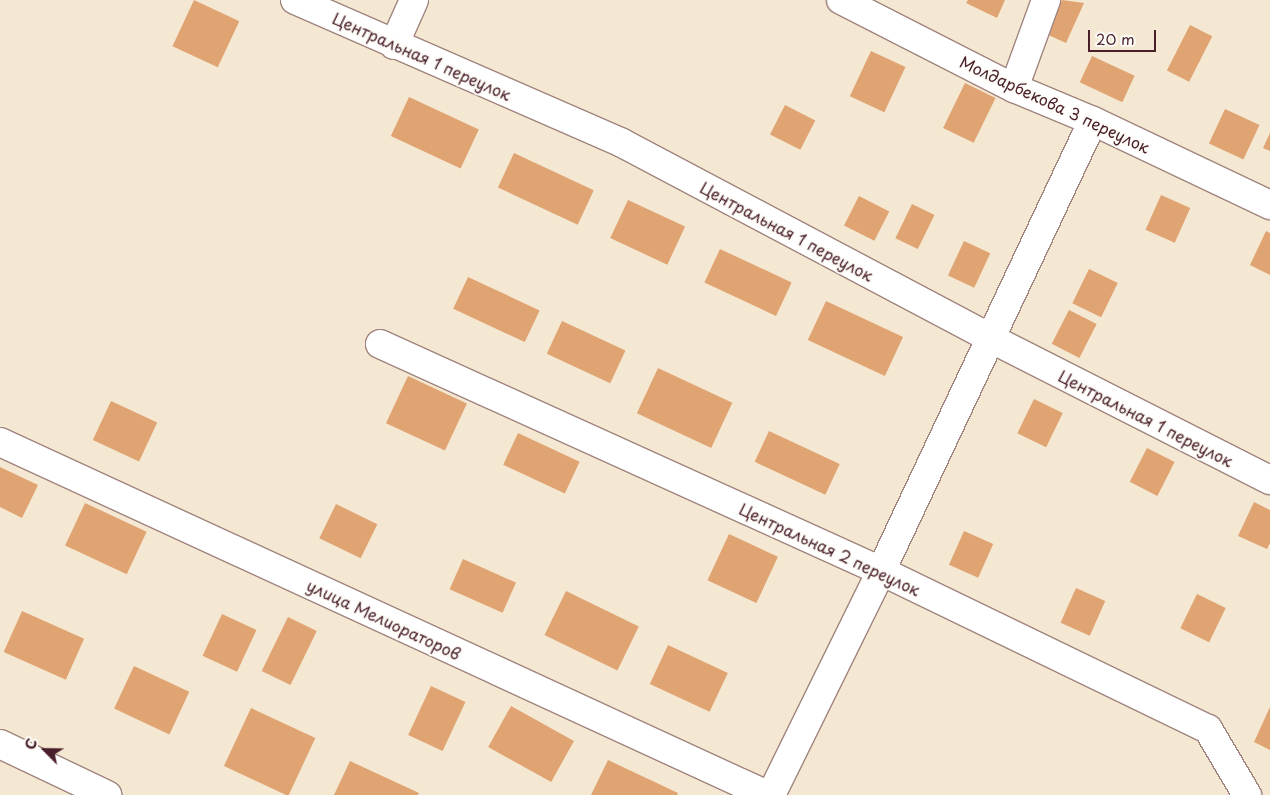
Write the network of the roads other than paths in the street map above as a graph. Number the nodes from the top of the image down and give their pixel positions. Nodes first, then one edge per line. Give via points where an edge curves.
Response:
1 (296, 0) edge
2 (414, 0) edge
3 (841, 0) edge
4 (1046, 0) edge
5 (394, 44) junction
6 (1014, 88) junction
7 (1093, 121) junction
8 (1270, 205) edge
9 (990, 338) junction
10 (380, 344) dead end
11 (0, 442) edge
12 (1270, 480) edge
13 (882, 571) junction
14 (0, 744) edge
15 (107, 795) edge
16 (769, 795) edge
17 (1247, 795) edge

1 - 5 street, Центральная 1 переулок
2 - 5 street
3 - 6 street, Молдарбекова 3 переулок
4 - 6 street
5 - 9 street, Центральная 1 переулок via 622,143
6 - 7 street, Молдарбекова 3 переулок
7 - 8 street, Молдарбекова 3 переулок
7 - 9 street
9 - 12 street, Центральная 1 переулок
9 - 13 street
10 - 13 street, Центральная 2 переулок
11 - 16 street, улица Мелиораторов
13 - 16 street
13 - 17 street, Центральная 2 переулок via 1208,729
14 - 15 street

